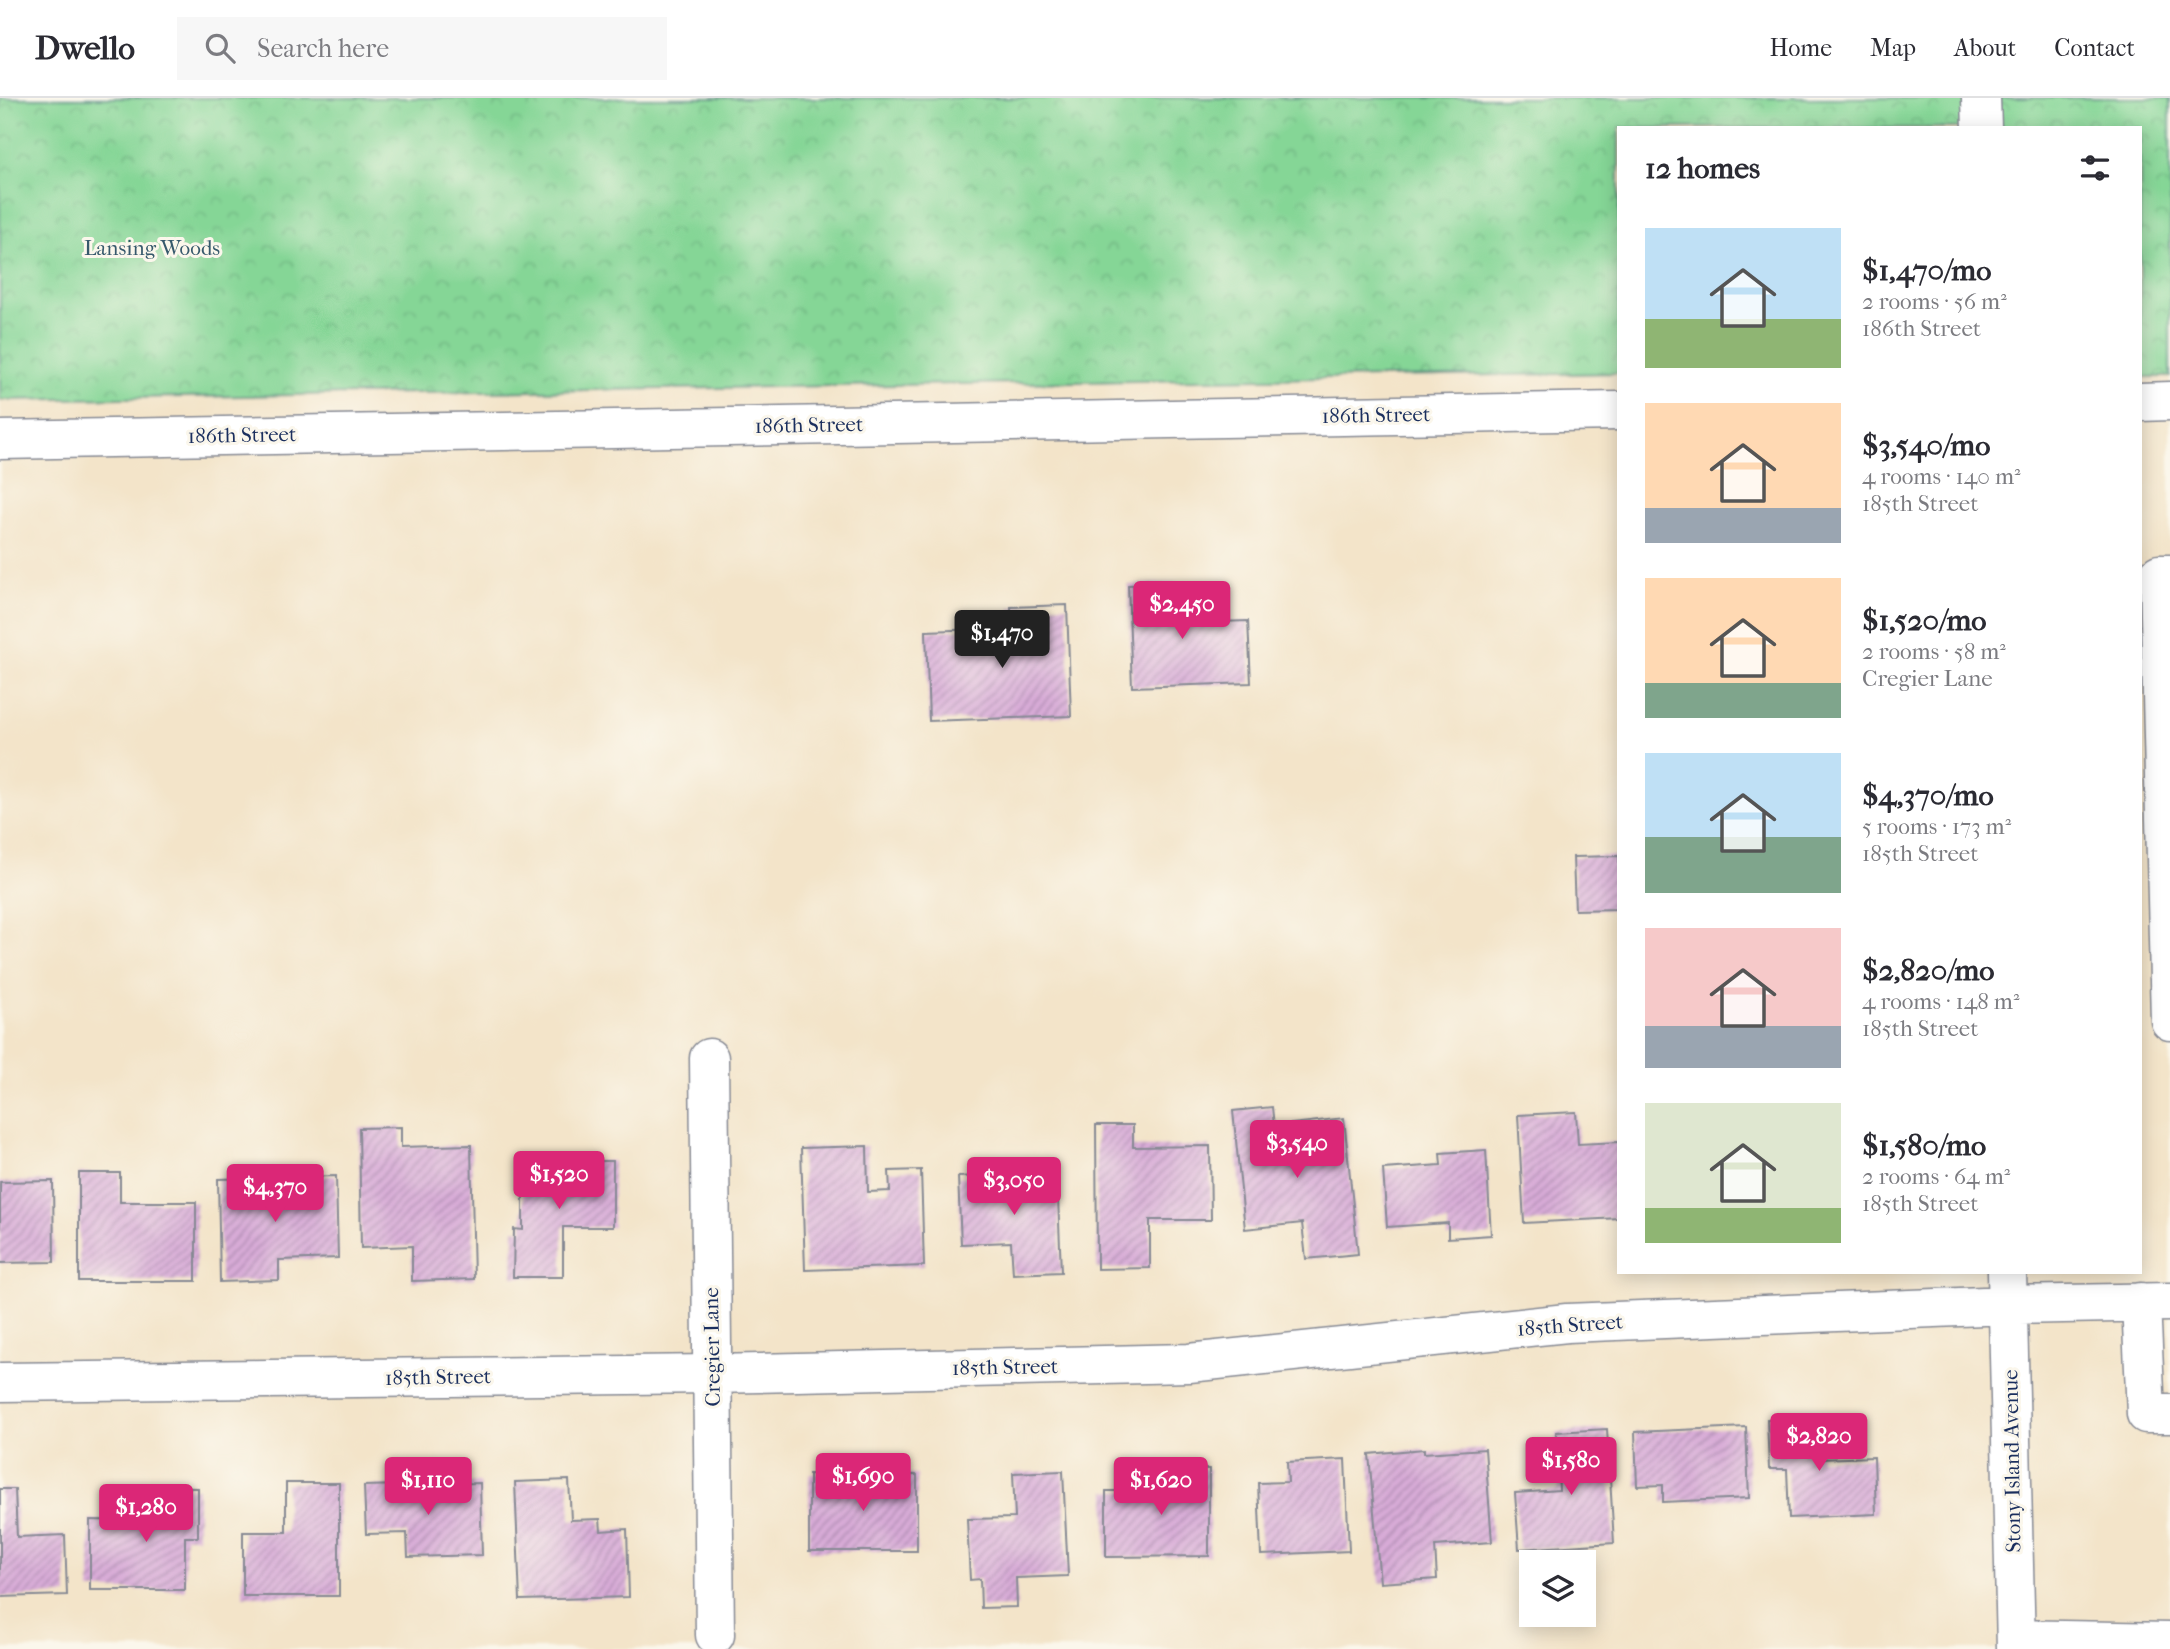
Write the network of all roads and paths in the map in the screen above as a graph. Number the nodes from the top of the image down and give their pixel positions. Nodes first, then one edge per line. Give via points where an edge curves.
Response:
1 (1981, 98) edge
2 (1982, 126) edge
3 (2170, 401) edge
4 (2142, 402) edge
5 (1617, 411) edge
6 (0, 440) edge
7 (2170, 574) edge
8 (2170, 1021) edge
9 (709, 1058) dead end
10 (2008, 1288) edge
11 (2156, 1302) edge
12 (713, 1374) junction
13 (0, 1382) edge
14 (2170, 1414) edge
15 (715, 1635) dead end
16 (2170, 1642) edge
17 (2016, 1644) edge

1 - 2 street
3 - 4 street
5 - 6 street, 186th Street
7 - 8 street via 2159,574
9 - 12 street, Cregier Lane
10 - 11 street, 185th Street
10 - 12 street, 185th Street via 1567,1323 1189,1363
10 - 17 street, Stony Island Avenue
11 - 14 street via 2146,1414
12 - 13 street, 185th Street
12 - 15 street, Cregier Lane
16 - 17 street

